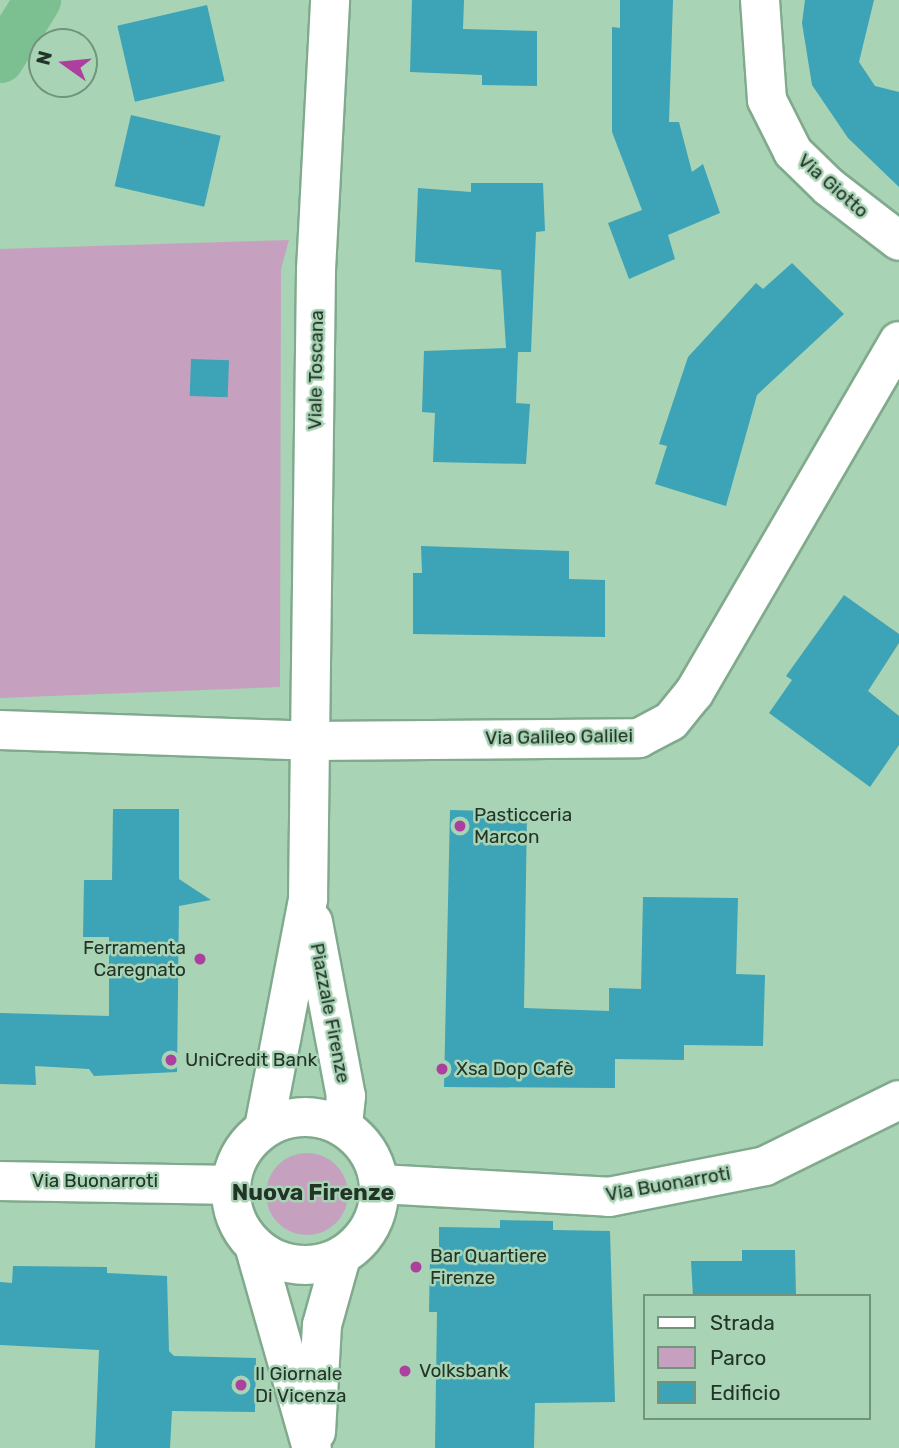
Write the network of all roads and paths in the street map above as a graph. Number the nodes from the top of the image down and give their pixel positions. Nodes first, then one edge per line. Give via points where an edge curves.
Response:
1 (330, 0) edge
2 (760, 0) edge
3 (899, 241) edge
4 (899, 341) edge
5 (0, 730) edge
6 (311, 741) junction
7 (308, 899) junction
8 (899, 1100) edge
9 (343, 1127) junction
10 (264, 1128) junction
11 (0, 1181) edge
12 (380, 1184) junction
13 (231, 1185) junction
14 (254, 1245) junction
15 (341, 1257) junction
16 (314, 1448) edge

1 - 6 street, Viale Toscana via 316,270
2 - 3 street, Via Giotto via 767,100 793,152
4 - 6 street, Via Galileo Galilei via 694,693 671,721 639,738
5 - 6 street, Via Galileo Galilei
6 - 7 street, Piazzale Firenze
7 - 9 street, Piazzale Firenze via 346,1096
7 - 10 street, Piazzale Firenze
8 - 12 street, Via Buonarroti via 765,1166 609,1197
9 - 10 street via 308,1117
9 - 12 street via 361,1142
10 - 13 street, Piazzale Firenze via 236,1164
11 - 13 street, Via Buonarroti
12 - 15 street via 371,1226
13 - 14 street via 233,1211
14 - 15 street via 296,1265
14 - 16 street
15 - 16 street via 322,1325

